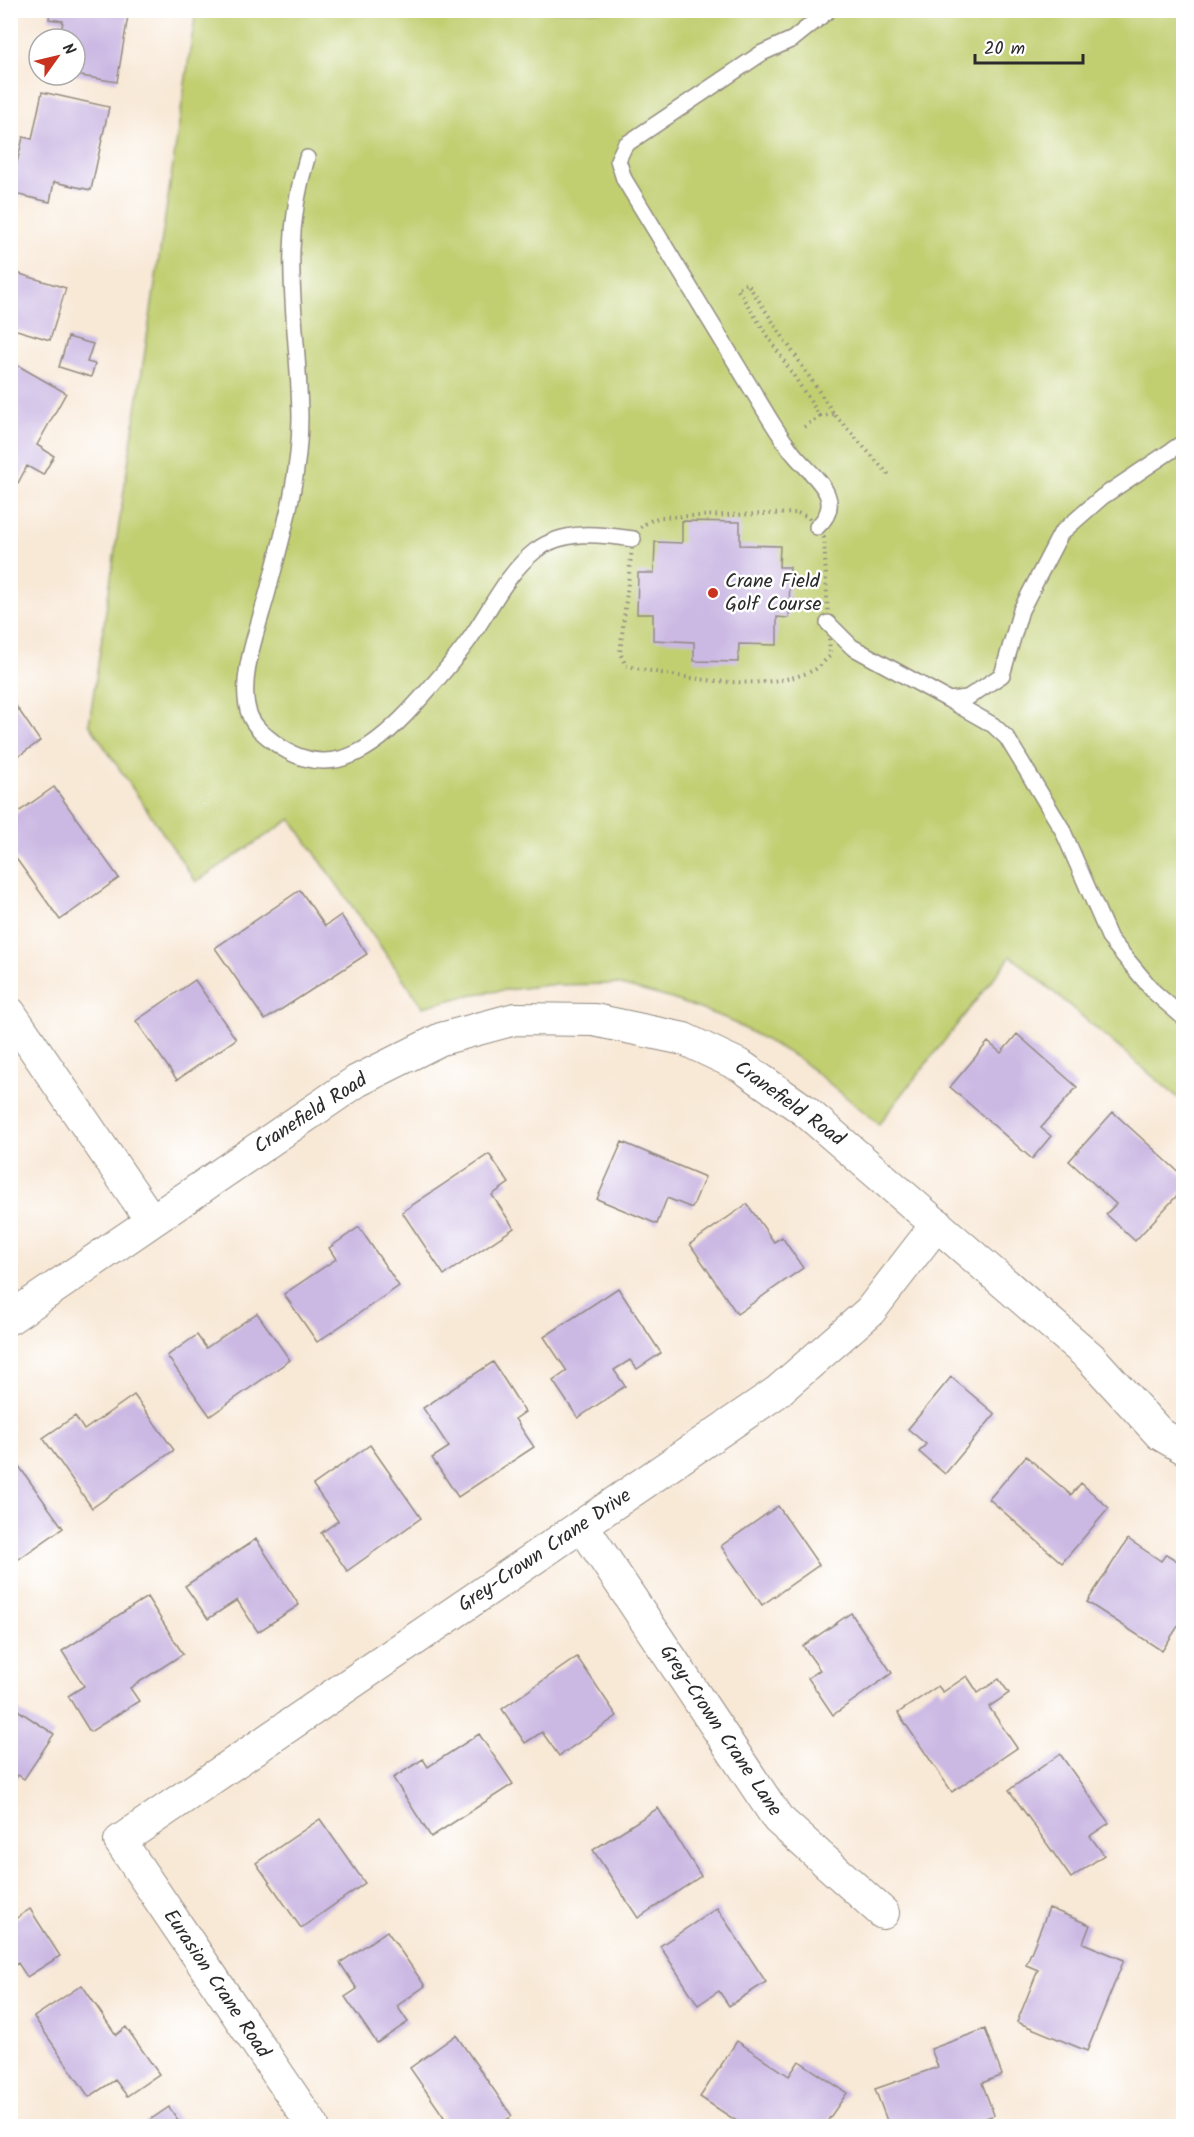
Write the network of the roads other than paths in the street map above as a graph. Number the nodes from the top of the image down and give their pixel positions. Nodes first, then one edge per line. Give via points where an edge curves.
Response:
1 (829, 10) edge
2 (307, 158) dead end
3 (1184, 442) edge
4 (817, 527) road end
5 (633, 539) road end
6 (828, 623) road end
7 (949, 700) junction
8 (10, 1013) edge
9 (1184, 1018) edge
10 (151, 1220) junction
11 (937, 1224) junction
12 (10, 1318) edge
13 (1184, 1448) edge
14 (582, 1525) junction
15 (120, 1841) joint
16 (884, 1914) dead end
17 (313, 2127) edge

1 - 4 lane via 793,39 762,53 625,145 618,160 624,179 784,440 824,485 829,510
2 - 5 lane via 291,240 299,447 287,518 244,687 250,718 260,732 281,747 321,761 362,751 391,731 441,675 513,574 536,551 569,536 594,534
3 - 7 lane via 1072,522 1054,544 1021,610 1002,675 967,698
6 - 7 lane via 852,647
7 - 9 lane via 993,725 1007,738 1062,829 1110,939 1154,992
8 - 10 street
10 - 11 street, Cranefield Road via 357,1081 441,1039 515,1019 594,1020 684,1039 741,1066 804,1110
10 - 12 street, Cranefield Road
11 - 13 street, Cranefield Road via 1090,1357 1160,1434
11 - 14 street, Grey-Crown Crane Drive via 870,1311 777,1392
14 - 15 street, Grey-Crown Crane Drive
14 - 16 street, Grey-Crown Crane Lane via 778,1819
15 - 17 street, Eurasion Crane Road

